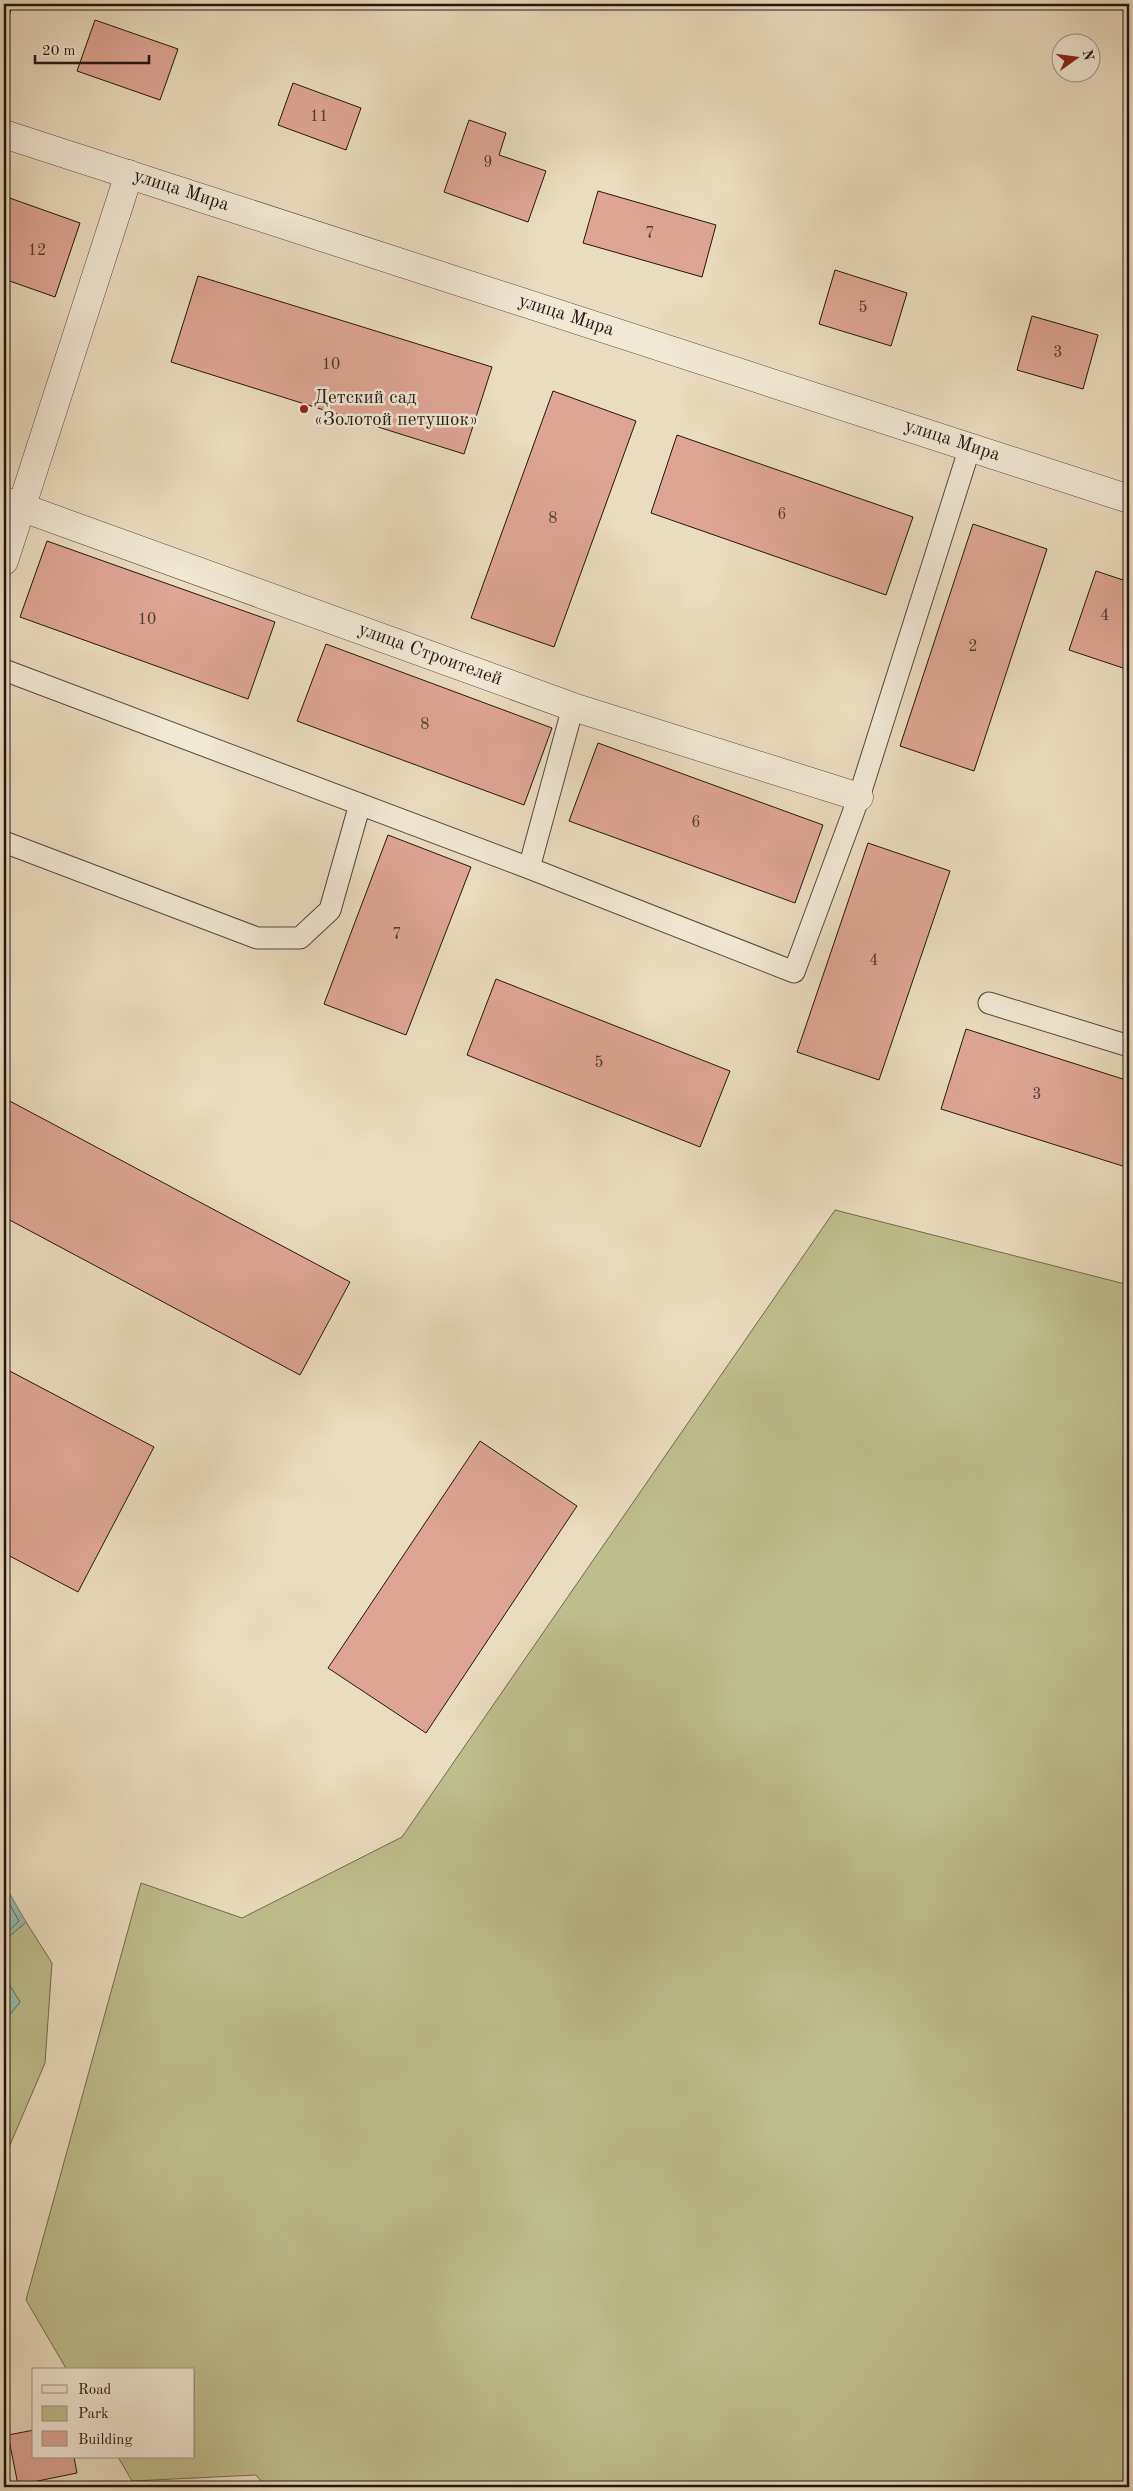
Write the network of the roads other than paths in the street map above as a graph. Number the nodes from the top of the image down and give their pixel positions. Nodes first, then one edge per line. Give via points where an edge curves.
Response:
1 (4, 134) edge
2 (129, 174) junction
3 (970, 447) junction
4 (1129, 499) edge
5 (12, 504) edge
6 (4, 560) edge
7 (4, 670) edge
8 (573, 706) junction
9 (859, 797) junction
10 (360, 804) junction
11 (4, 842) edge
12 (529, 868) junction
13 (989, 1003) dead end
14 (1129, 1046) edge

1 - 2 street, улица Мира
2 - 3 street, улица Мира
2 - 5 street
3 - 4 street, улица Мира
3 - 9 lane
5 - 6 street
5 - 8 street, улица Строителей
7 - 10 lane
8 - 9 street, улица Строителей
8 - 12 lane
9 - 12 lane via 794,972
10 - 11 lane via 330,910 300,938 257,938
10 - 12 lane
13 - 14 lane

